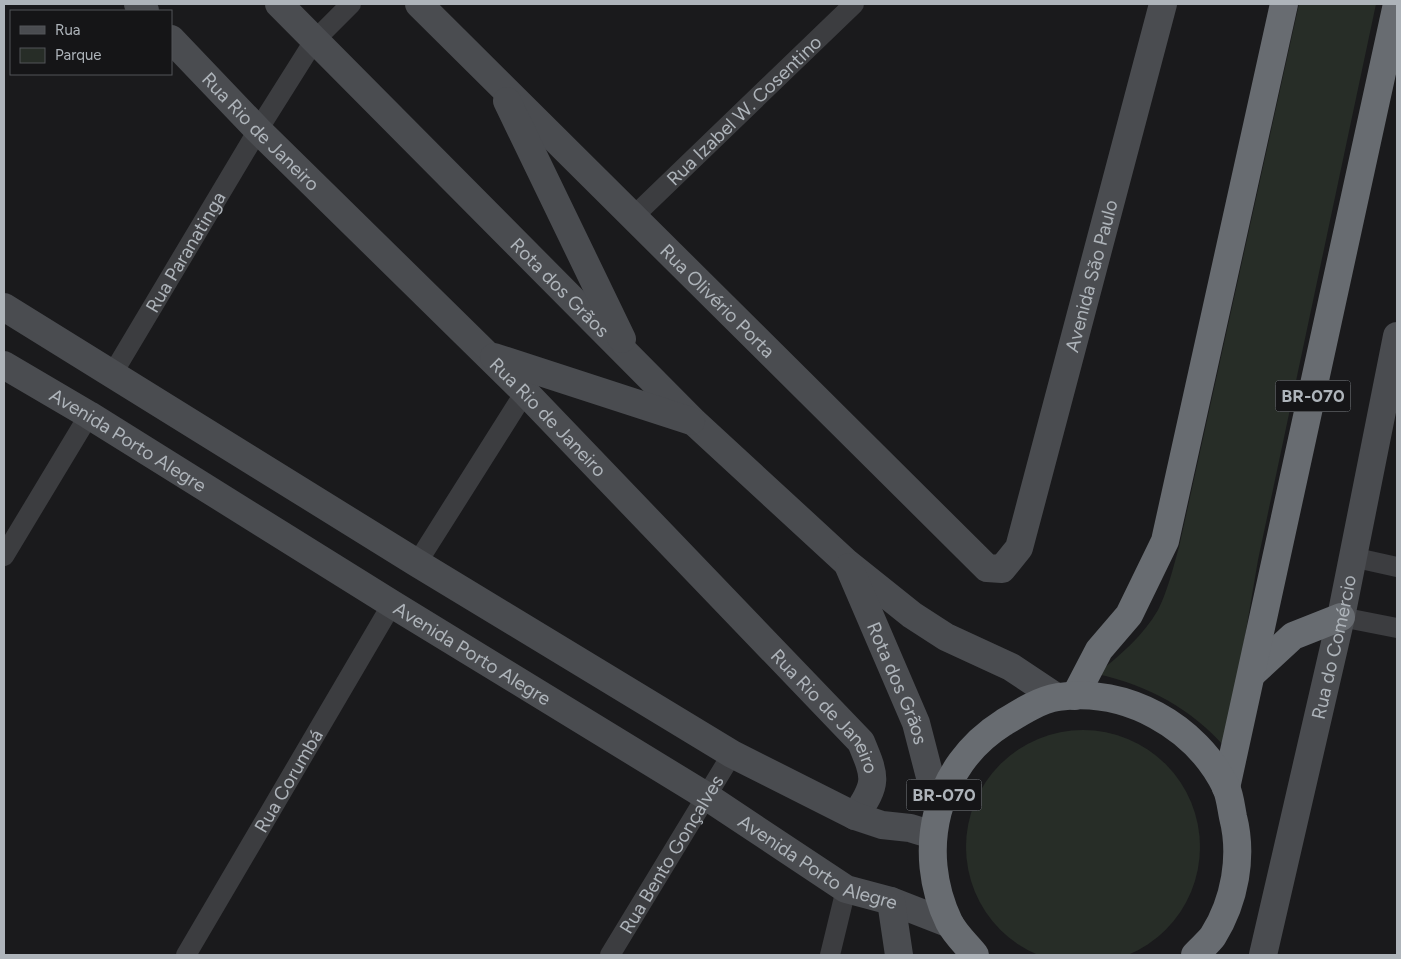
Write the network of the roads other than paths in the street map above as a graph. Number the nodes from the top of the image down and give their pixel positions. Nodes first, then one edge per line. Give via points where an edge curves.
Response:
1 (279, 4) edge
2 (351, 4) edge
3 (419, 4) edge
4 (854, 4) edge
5 (1163, 4) edge
6 (1284, 4) edge
7 (1397, 4) edge
8 (172, 40) edge
9 (314, 40) junction
10 (498, 81) junction
11 (258, 130) junction
12 (633, 217) junction
13 (4, 307) edge
14 (1397, 336) edge
15 (488, 356) junction
16 (632, 358) junction
17 (4, 365) edge
18 (113, 373) junction
19 (525, 392) junction
20 (88, 414) junction
21 (694, 422) junction
22 (1019, 548) joint
23 (4, 556) edge
24 (1352, 557) junction
25 (417, 563) junction
26 (847, 563) junction
27 (1397, 567) edge
28 (392, 604) junction
29 (1341, 618) junction
30 (1397, 628) edge
31 (1254, 672) junction
32 (1066, 697) junction
33 (732, 754) junction
34 (1226, 788) junction
35 (706, 796) junction
36 (938, 808) junction
37 (855, 816) junction
38 (933, 835) junction
39 (846, 890) junction
40 (891, 901) junction
41 (950, 924) junction
42 (186, 955) edge
43 (610, 955) edge
44 (830, 955) edge
45 (899, 955) edge
46 (975, 955) edge
47 (1194, 955) edge
48 (1263, 955) edge

1 - 9 main road, Rota dos Grãos
2 - 9 street, Rua Paranatinga
3 - 10 main road, Rua Olivério Porta
4 - 12 street, Rua Izabel W. Cosentino
5 - 22 main road, Avenida São Paulo
6 - 32 highway via 1165,542 1129,615
7 - 31 highway, BR-070
8 - 11 main road, Rua Rio de Janeiro
9 - 11 street, Rua Paranatinga
9 - 16 main road, Rota dos Grãos
10 - 12 main road, Rua Olivério Porta
10 - 16 main road
11 - 15 main road, Rua Rio de Janeiro
11 - 18 street, Rua Paranatinga
12 - 22 main road, Rua Olivério Porta via 987,568 1002,569
13 - 18 main road
14 - 24 main road, Rua do Comércio
15 - 19 main road, Rua Rio de Janeiro
15 - 21 main road
16 - 21 main road, Rota dos Grãos
17 - 20 main road, Avenida Porto Alegre
18 - 25 main road
19 - 25 street
19 - 37 main road, Rua Rio de Janeiro via 861,742 874,774 868,798
20 - 23 street
20 - 28 main road, Avenida Porto Alegre
21 - 26 main road, Rota dos Grãos
24 - 27 street
24 - 29 main road, Rua do Comércio
25 - 33 main road
26 - 32 main road, Rota dos Grãos via 946,638 1011,667
26 - 36 main road, Rota dos Grãos via 916,723
28 - 35 main road, Avenida Porto Alegre
28 - 42 street, Rua Corumbá
29 - 30 street
29 - 31 highway via 1293,636
29 - 48 main road, Rua do Comércio
31 - 34 highway, BR-070
32 - 34 highway, BR-070 via 1118,700 1163,717 1201,748
32 - 36 highway, BR-070 via 1022,711 985,735 956,768
33 - 35 street, Rua Bento Gonçalves
33 - 37 main road
34 - 47 highway, BR-070 via 1239,838 1234,890 1212,937
35 - 39 main road, Avenida Porto Alegre
35 - 43 street, Rua Bento Gonçalves
36 - 38 highway, BR-070
37 - 38 main road
38 - 41 highway, BR-070 via 935,881
39 - 40 main road, Avenida Porto Alegre
39 - 44 street
40 - 41 main road, Avenida Porto Alegre
40 - 45 main road
41 - 46 highway, BR-070

